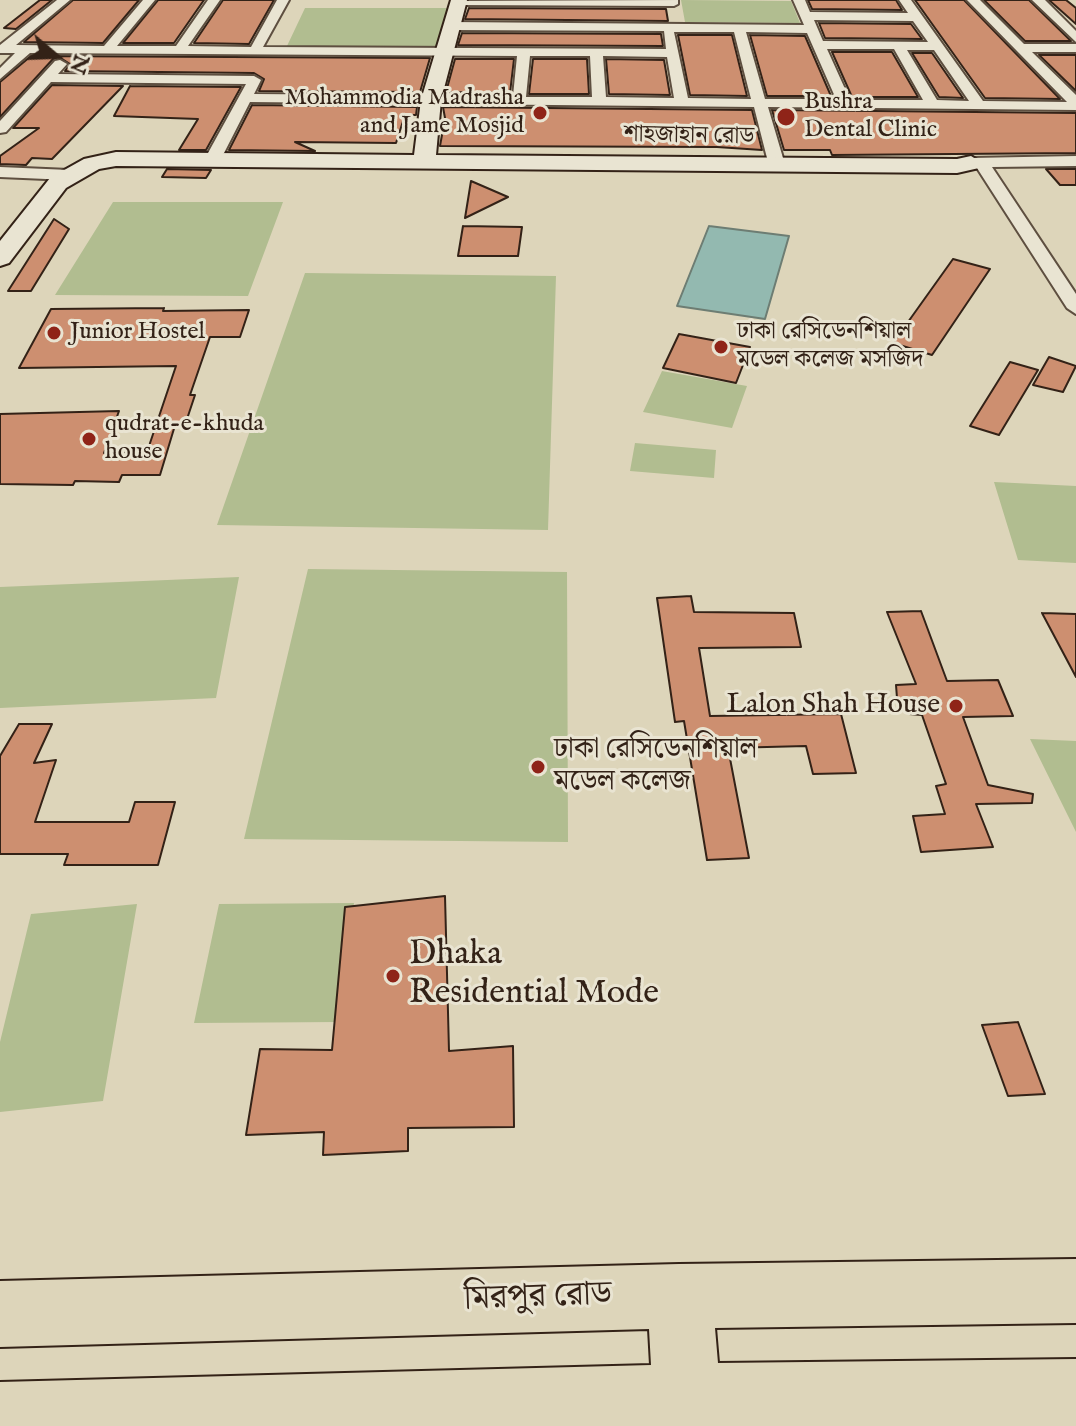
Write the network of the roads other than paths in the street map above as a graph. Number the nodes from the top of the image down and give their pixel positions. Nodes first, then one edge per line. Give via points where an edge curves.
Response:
1 (149, 0) edge
2 (214, 0) edge
3 (283, 0) edge
4 (458, 0) edge
5 (799, 0) edge
6 (905, 0) edge
7 (973, 0) edge
8 (1038, 0) edge
9 (674, 1) edge
10 (54, 4) edge
11 (916, 17) junction
12 (809, 23) junction
13 (451, 26) junction
14 (674, 28) junction
15 (739, 29) junction
16 (1076, 38) edge
17 (819, 45) junction
18 (898, 46) junction
19 (935, 46) junction
20 (1021, 48) junction
21 (1076, 48) edge
22 (2, 49) edge
23 (27, 49) junction
24 (74, 49) junction
25 (108, 49) junction
26 (180, 49) junction
27 (255, 50) junction
28 (271, 50) junction
29 (343, 50) junction
30 (444, 50) junction
31 (524, 52) junction
32 (596, 52) junction
33 (672, 53) junction
34 (337, 64) dead end
35 (0, 75) edge
36 (1076, 76) edge
37 (1048, 77) junction
38 (47, 78) junction
39 (254, 80) junction
40 (244, 98) junction
41 (431, 100) junction
42 (519, 102) junction
43 (599, 103) junction
44 (682, 103) junction
45 (762, 104) junction
46 (1076, 104) edge
47 (845, 105) junction
48 (933, 105) junction
49 (979, 105) junction
50 (1, 129) edge
51 (216, 153) junction
52 (424, 158) junction
53 (775, 158) junction
54 (1076, 161) edge
55 (976, 163) junction
56 (0, 172) edge
57 (63, 174) junction
58 (0, 242) edge
59 (0, 258) edge
60 (1076, 308) edge
61 (1076, 1291) edge
62 (679, 1296) junction
63 (0, 1314) edge
64 (1076, 1393) edge
65 (0, 1417) edge
66 (691, 1417) edge

1 - 25 street
2 - 26 street
3 - 27 street
4 - 9 street
4 - 13 street
5 - 12 street
6 - 11 street
7 - 20 street
8 - 16 street
9 - 14 street
10 - 22 street
11 - 12 street
11 - 19 street
12 - 15 street
12 - 17 street
13 - 14 street
13 - 30 street
14 - 15 street
14 - 33 street
15 - 45 street
17 - 18 street
17 - 47 street
18 - 19 street
18 - 48 street
19 - 49 street
20 - 21 street
20 - 37 street
22 - 23 street
23 - 24 street
23 - 35 street
24 - 25 street
24 - 38 street
25 - 26 street
26 - 27 street
27 - 28 street
28 - 29 street
28 - 39 street
29 - 30 street
29 - 34 street
30 - 31 street
30 - 41 street
31 - 32 street
31 - 42 street
32 - 33 street
32 - 43 street
33 - 44 street
36 - 37 street
37 - 46 street
38 - 39 street
38 - 50 street
39 - 40 street
40 - 41 street via 326,93
40 - 51 street
41 - 42 street
41 - 52 street
42 - 43 street
43 - 44 street
44 - 45 street
45 - 47 street
45 - 53 street
46 - 49 street
47 - 48 street
48 - 49 street
51 - 52 street, শাহজাহান রোড
51 - 57 street, শাহজাহান রোড via 117,154 86,160
52 - 53 street, শাহজাহান রোড
52 - 55 street, শাহজাহান রোড
52 - 57 street, শাহজাহান রোড via 128,158
53 - 55 street, শাহজাহান রোড
54 - 55 street
55 - 60 street
56 - 57 street
57 - 58 street via 47,182
57 - 59 street
61 - 62 highway, মিরপুর রোড
62 - 63 highway, মিরপুর রোড
62 - 66 highway
64 - 66 highway
65 - 66 highway

